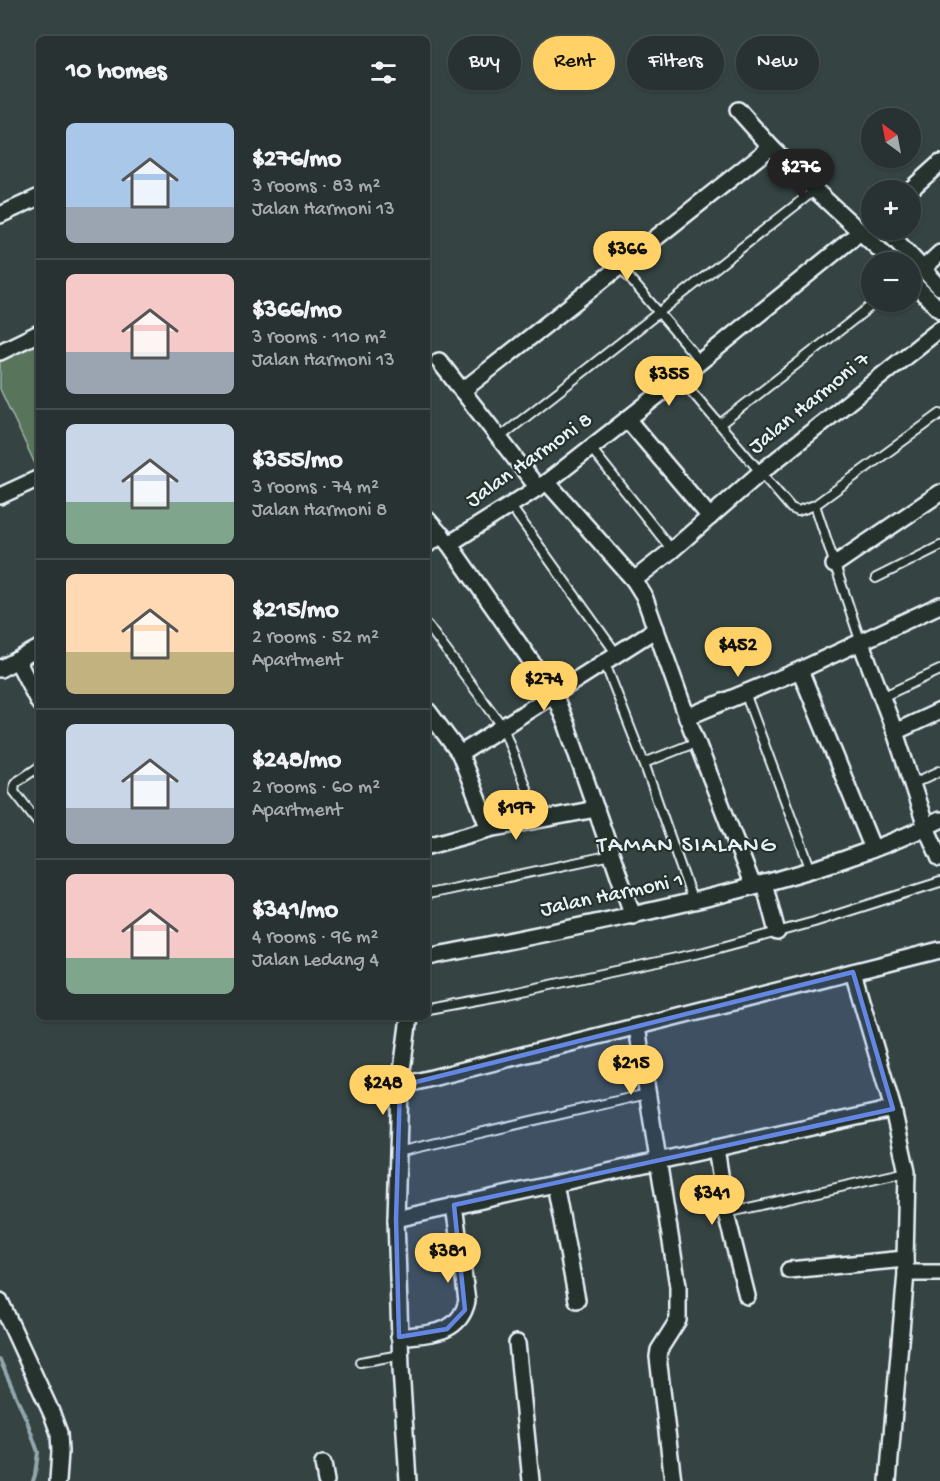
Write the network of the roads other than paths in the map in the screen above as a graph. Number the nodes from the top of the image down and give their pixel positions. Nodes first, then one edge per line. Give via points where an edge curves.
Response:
1 (738, 110) dead end
2 (771, 147) junction
3 (940, 163) edge
4 (921, 180) edge
5 (815, 190) junction
6 (36, 198) edge
7 (0, 215) edge
8 (860, 231) junction
9 (895, 240) edge
10 (882, 252) edge
11 (940, 253) edge
12 (620, 267) junction
13 (923, 269) junction
14 (940, 287) edge
15 (921, 291) edge
16 (940, 310) edge
17 (659, 312) junction
18 (863, 312) edge
19 (940, 329) edge
20 (36, 334) edge
21 (0, 352) edge
22 (439, 361) dead end
23 (700, 361) junction
24 (680, 378) junction
25 (462, 391) junction
26 (940, 414) edge
27 (627, 418) junction
28 (720, 424) junction
29 (499, 438) junction
30 (590, 447) junction
31 (760, 473) junction
32 (36, 479) edge
33 (542, 485) junction
34 (940, 494) edge
35 (0, 496) edge
36 (510, 505) junction
37 (815, 505) junction
38 (710, 517) junction
39 (430, 522) edge
40 (445, 539) junction
41 (430, 543) edge
42 (940, 546) edge
43 (672, 550) junction
44 (834, 565) junction
45 (876, 578) dead end
46 (634, 580) junction
47 (940, 605) edge
48 (430, 629) edge
49 (656, 629) junction
50 (861, 643) junction
51 (36, 650) edge
52 (610, 657) junction
53 (17, 660) junction
54 (0, 669) edge
55 (800, 670) junction
56 (940, 670) edge
57 (745, 693) junction
58 (554, 694) junction
59 (36, 697) edge
60 (882, 697) junction
61 (940, 711) edge
62 (430, 714) edge
63 (687, 717) junction
64 (503, 727) junction
65 (895, 732) junction
66 (697, 742) junction
67 (460, 754) junction
68 (644, 764) junction
69 (36, 769) edge
70 (940, 771) edge
71 (912, 784) junction
72 (596, 809) junction
73 (36, 820) edge
74 (538, 820) junction
75 (933, 823) edge
76 (489, 829) junction
77 (430, 845) edge
78 (873, 849) junction
79 (612, 855) junction
80 (940, 859) edge
81 (811, 870) junction
82 (940, 882) edge
83 (758, 884) junction
84 (430, 894) edge
85 (693, 902) junction
86 (633, 916) junction
87 (777, 932) junction
88 (940, 950) edge
89 (430, 957) edge
90 (853, 972) junction
91 (430, 1009) edge
92 (409, 1020) edge
93 (637, 1027) junction
94 (400, 1086) junction
95 (647, 1094) junction
96 (893, 1109) junction
97 (716, 1148) junction
98 (398, 1152) junction
99 (657, 1161) junction
100 (907, 1172) junction
101 (555, 1184) junction
102 (454, 1205) junction
103 (726, 1214) junction
104 (396, 1219) junction
105 (906, 1266) junction
106 (789, 1270) dead end
107 (940, 1273) edge
108 (747, 1296) dead end
109 (578, 1300) dead end
110 (0, 1301) edge
111 (399, 1337) junction
112 (517, 1343) dead end
113 (400, 1355) junction
114 (360, 1362) dead end
115 (323, 1464) dead end
116 (58, 1481) edge
117 (326, 1481) edge
118 (408, 1481) edge
119 (531, 1481) edge
120 (673, 1481) edge
121 (888, 1481) edge

1 - 2 street
2 - 5 street
2 - 12 street
3 - 4 street
5 - 8 street
5 - 17 lane
6 - 7 street
8 - 10 street
8 - 23 street, Jalan Harmoni 8
9 - 13 street
11 - 13 street
12 - 17 lane
12 - 25 street
13 - 14 street
15 - 16 street
17 - 23 lane
17 - 29 lane
18 - 28 lane
19 - 31 street, Jalan Harmoni 7
20 - 21 street
22 - 25 street
23 - 24 street, Jalan Harmoni 8
24 - 27 street, Jalan Harmoni 8
24 - 28 lane
25 - 29 street
26 - 37 lane
27 - 30 street, Jalan Harmoni 8
27 - 38 street
28 - 31 lane
29 - 33 street
30 - 33 street, Jalan Harmoni 8
30 - 43 lane
31 - 37 lane via 794,511
31 - 38 street, Jalan Harmoni 7
32 - 35 street
33 - 36 street, Jalan Harmoni 8
33 - 46 street
34 - 44 street
36 - 40 street, Jalan Harmoni 8
36 - 52 lane
37 - 44 lane
38 - 43 street, Jalan Harmoni 7
39 - 40 street
40 - 41 street, Jalan Harmoni 8
40 - 58 street
42 - 45 lane
43 - 46 street, Jalan Harmoni 7
44 - 50 lane
46 - 49 street
47 - 50 street
48 - 64 lane
49 - 52 street
49 - 63 street
50 - 55 street
50 - 60 street
51 - 53 street
52 - 58 street
52 - 68 lane
53 - 54 street
53 - 59 street
55 - 57 street
55 - 78 street
56 - 60 lane
57 - 63 street
57 - 81 lane
58 - 64 street
58 - 72 street
60 - 65 street
61 - 65 street
62 - 67 street
63 - 66 street
64 - 67 street
64 - 74 lane
65 - 71 street
66 - 68 lane
66 - 83 street
67 - 76 street
68 - 85 lane
69 - 73 lane via 15,783 14,791
70 - 71 lane
71 - 75 street
72 - 74 street
72 - 79 street
74 - 76 street
75 - 78 street, Jalan Harmoni 1
75 - 80 street
76 - 77 street
78 - 81 street, Jalan Harmoni 1
79 - 84 lane
79 - 86 street
81 - 83 street, Jalan Harmoni 1
82 - 87 lane
83 - 85 street, Jalan Harmoni 1
83 - 87 street
85 - 86 street, Jalan Harmoni 1
86 - 89 street, Jalan Harmoni 1
87 - 91 lane via 688,955
88 - 90 street
90 - 93 street
90 - 96 street
92 - 94 street
93 - 94 street
93 - 95 street
94 - 98 street
95 - 98 lane
95 - 99 street
96 - 97 street
96 - 100 street
97 - 99 street
97 - 103 street
98 - 104 street
99 - 101 street
99 - 120 street via 678,1286 678,1320 657,1357
100 - 103 lane
100 - 105 street
101 - 102 street
101 - 109 street
102 - 104 street
102 - 111 street via 465,1310 447,1329
103 - 108 street
104 - 111 street
105 - 106 street
105 - 107 street
105 - 121 street
110 - 116 street via 59,1433
111 - 113 street
112 - 119 street
113 - 114 lane
113 - 118 street
115 - 117 street

